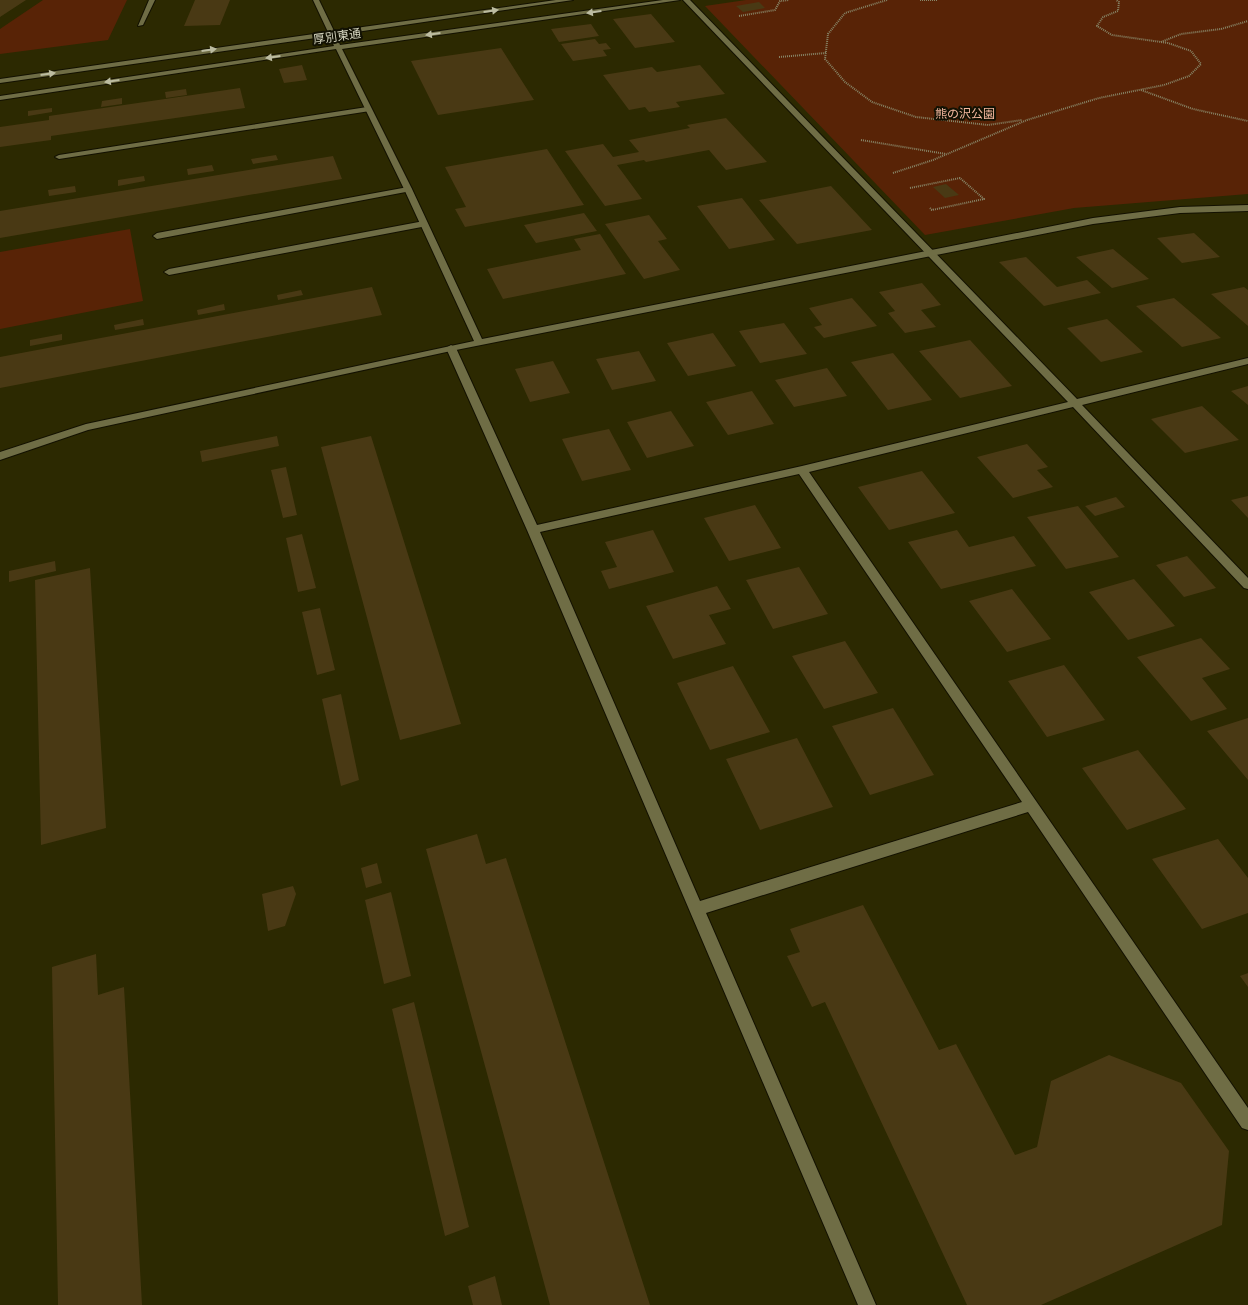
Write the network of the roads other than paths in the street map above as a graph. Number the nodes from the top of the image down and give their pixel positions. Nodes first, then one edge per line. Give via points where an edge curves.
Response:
1 (152, 0) edge
2 (316, 0) edge
3 (570, 0) edge
4 (677, 0) edge
5 (686, 0) edge
6 (140, 25) dead end
7 (331, 33) junction
8 (338, 47) junction
9 (0, 81) edge
10 (0, 98) edge
11 (367, 109) junction
12 (58, 157) dead end
13 (408, 189) junction
14 (1248, 208) edge
15 (424, 224) junction
16 (157, 236) dead end
17 (932, 253) junction
18 (169, 272) dead end
19 (479, 342) junction
20 (451, 348) junction
21 (1248, 361) edge
22 (1075, 402) junction
23 (0, 456) edge
24 (802, 470) junction
25 (533, 530) junction
26 (1248, 584) edge
27 (1032, 805) junction
28 (697, 909) junction
29 (1248, 1122) edge
30 (867, 1305) edge

1 - 6 street
2 - 7 street
7 -> 3 street, 厚別東通
4 -> 8 street, 厚別東通
5 - 17 street
7 - 8 street
9 -> 7 street, 厚別東通
8 -> 10 street, 厚別東通
8 - 11 street
11 - 12 street
11 - 13 street
13 - 15 street
13 - 16 street
14 - 17 street via 1180,210 1093,221
15 - 18 street
15 - 19 street
17 - 19 street
17 - 22 street
19 - 20 street
20 - 23 street via 86,426
20 - 25 street
21 - 22 street
22 - 24 street
22 - 26 street
24 - 25 street
24 - 27 street
25 - 28 street
27 - 28 street
27 - 29 street
28 - 30 street

